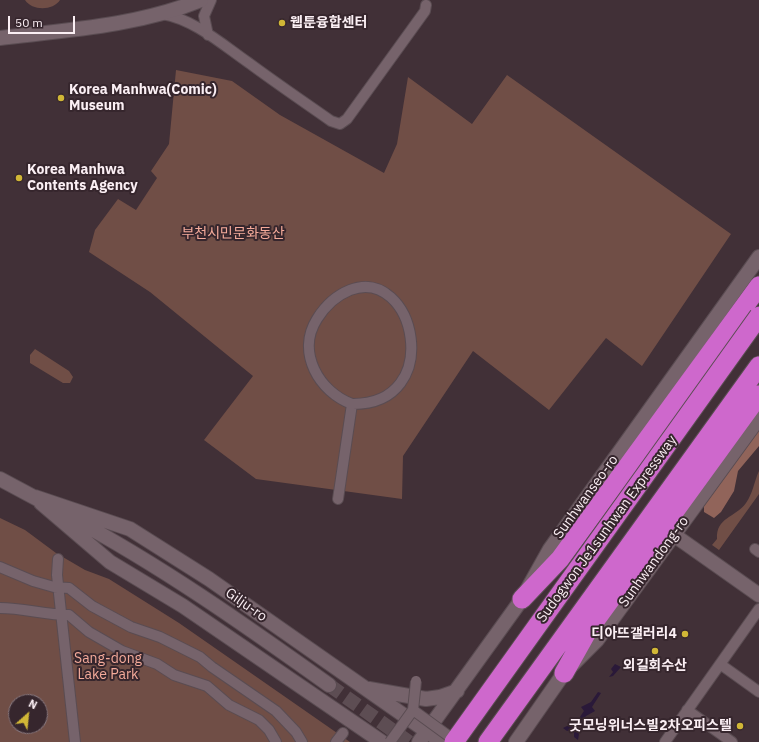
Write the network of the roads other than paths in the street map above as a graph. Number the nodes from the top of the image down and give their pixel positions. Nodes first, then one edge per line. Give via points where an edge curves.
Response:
1 (201, 0) edge
2 (211, 0) edge
3 (426, 5) dead end
4 (161, 14) junction
5 (208, 35) junction
6 (0, 38) edge
7 (759, 257) edge
8 (759, 286) edge
9 (759, 316) edge
10 (759, 366) edge
11 (759, 395) edge
12 (352, 404) junction
13 (759, 418) edge
14 (0, 479) edge
15 (34, 497) junction
16 (338, 499) dead end
17 (674, 535) junction
18 (58, 559) dead end
19 (0, 567) edge
20 (58, 587) junction
21 (759, 596) edge
22 (522, 599) junction
23 (0, 608) edge
24 (759, 610) edge
25 (61, 615) junction
26 (720, 664) junction
27 (564, 673) junction
28 (416, 681) dead end
29 (330, 685) tunnel mouth
30 (366, 689) junction
31 (456, 691) junction
32 (759, 692) edge
33 (413, 710) junction
34 (687, 710) junction
35 (344, 716) junction
36 (527, 726) junction
37 (343, 733) dead end
38 (423, 737) edge
39 (75, 742) edge
40 (276, 742) edge
41 (302, 742) edge
42 (336, 742) edge
43 (364, 742) edge
44 (382, 742) edge
45 (390, 742) edge
46 (442, 742) edge
47 (455, 742) edge
48 (488, 742) edge
49 (516, 742) edge
50 (523, 742) edge
51 (665, 742) edge
52 (732, 742) edge

1 - 4 street
2 - 5 street via 204,16
3 - 5 street via 422,15 347,119 340,124 331,122
4 - 5 street via 185,22
4 - 6 street via 120,23
7 - 22 street, Sunhwanseo-ro via 550,549
8 - 22 highway via 560,559
9 - 47 highway, Sudogwon Je1sunhwan Expressway, bridge
10 - 48 highway, Sudogwon Je1sunhwan Expressway
11 - 27 highway via 587,632
12 - 12 street via 367,405 386,397 402,381 410,360 410,328 403,311 392,298 371,287 358,287 334,299 314,324 310,339 309,356 314,372 332,393
12 - 16 street
13 - 17 street, Sunhwandong-ro
14 - 15 street, Gilju-ro
15 - 29 street, Gilju-ro via 120,544 226,612
15 - 30 street, Gilju-ro via 130,529 209,579
15 - 35 street, Gilju-ro via 110,562 183,606
17 - 21 street
17 - 27 street, Sunhwandong-ro via 597,640
18 - 20 street
19 - 20 street via 33,581
20 - 25 street
20 - 41 street via 69,588 92,606 131,627 160,637 200,657 276,711
22 - 31 street, Sunhwanseo-ro
23 - 25 street
24 - 26 street
25 - 39 street
25 - 40 street via 69,614 89,632 122,651 157,664 174,675 207,686 229,705 259,720
26 - 32 street
26 - 34 street
27 - 36 street, Sunhwandong-ro
28 - 33 street, bridge
30 - 31 street via 426,699
30 - 38 street, Gilju-ro
31 - 38 street, Sunhwanseo-ro
33 - 45 street, bridge
33 - 47 street, bridge
34 - 51 street
34 - 52 street
35 - 43 street
35 - 44 street, Gilju-ro
36 - 49 street, Sunhwandong-ro
36 - 50 street
37 - 42 street
38 - 46 street, Gilju-ro

